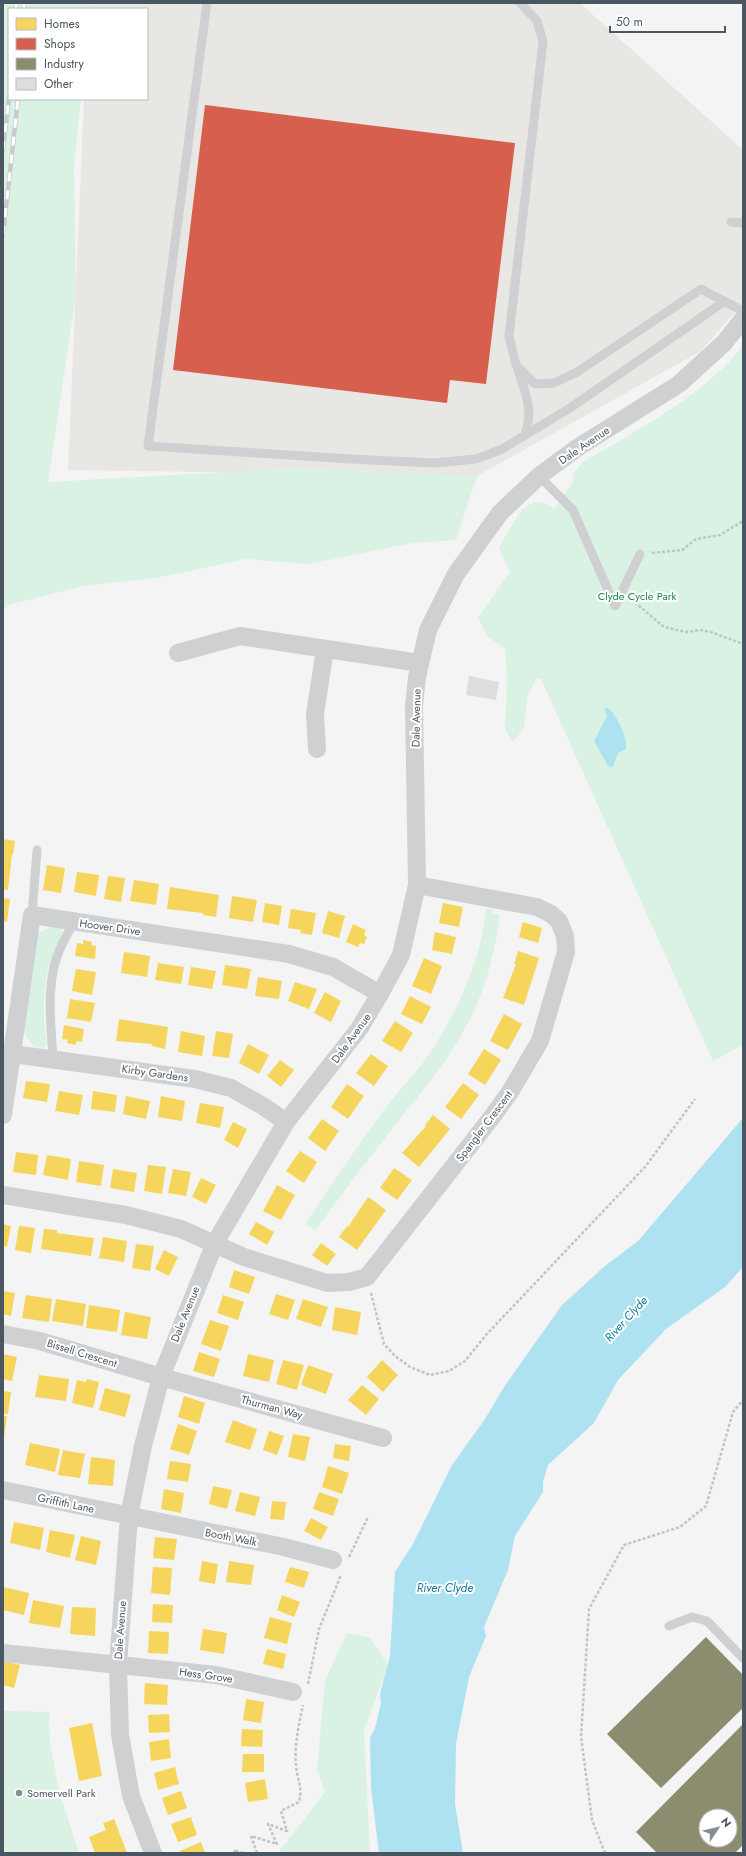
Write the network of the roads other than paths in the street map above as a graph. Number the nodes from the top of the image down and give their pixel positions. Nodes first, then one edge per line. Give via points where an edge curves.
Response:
1 (207, 3) edge
2 (520, 3) edge
3 (731, 222) dead end
4 (743, 223) edge
5 (725, 301) junction
6 (743, 311) edge
7 (743, 318) edge
8 (516, 366) junction
9 (525, 435) junction
10 (538, 476) junction
11 (640, 554) road end
12 (325, 648) junction
13 (178, 653) dead end
14 (420, 663) junction
15 (316, 749) dead end
16 (37, 850) dead end
17 (417, 885) junction
18 (32, 915) junction
19 (74, 922) junction
20 (380, 994) junction
21 (13, 1054) junction
22 (53, 1058) junction
23 (3, 1115) edge
24 (286, 1122) junction
25 (3, 1195) edge
26 (215, 1243) junction
27 (3, 1334) edge
28 (161, 1377) junction
29 (383, 1438) dead end
30 (3, 1490) edge
31 (129, 1516) junction
32 (340, 1565) road end
33 (669, 1626) dead end
34 (3, 1653) edge
35 (743, 1658) edge
36 (118, 1665) junction
37 (302, 1694) road end
38 (153, 1853) edge

1 - 9 lane via 148,446 434,463 476,459 502,449
2 - 8 lane via 537,22 543,42 509,336
3 - 4 lane
5 - 6 lane
5 - 8 lane via 700,289 577,372 554,383 535,384
5 - 9 lane via 570,408
7 - 10 street, Dale Avenue via 724,343 679,384 577,448
8 - 9 lane via 528,401 530,421
10 - 11 lane via 573,510 615,606
10 - 14 street, Dale Avenue via 500,513 456,574 428,630
12 - 13 street via 240,636
12 - 14 street
12 - 15 street via 315,714
14 - 17 street, Dale Avenue via 414,707
16 - 18 lane
17 - 20 street, Dale Avenue via 401,955
17 - 26 street, Spangler Crescent via 517,902 544,910 559,921 565,936 566,952 540,1041 492,1117 367,1276 349,1282 327,1283 244,1257
18 - 19 street, Hoover Drive
18 - 21 street
19 - 20 street, Hoover Drive via 289,954 333,967
19 - 22 lane via 59,950 51,982
20 - 24 street, Dale Avenue via 359,1029
21 - 22 street, Kirby Gardens
21 - 23 street
22 - 24 street, Kirby Gardens via 195,1079 231,1088
24 - 26 street, Dale Avenue
25 - 26 street via 126,1215 182,1229
26 - 28 street, Dale Avenue
27 - 28 street, Bissell Crescent via 40,1340
28 - 29 street, Thurman Way
28 - 31 street, Dale Avenue via 143,1446
30 - 31 street, Griffith Lane
31 - 32 street, Booth Walk via 284,1547
31 - 36 street, Dale Avenue
33 - 35 lane via 692,1617 706,1621
34 - 36 street
36 - 37 street, Hess Grove via 216,1675
36 - 38 street, Dale Avenue via 120,1735 131,1796

